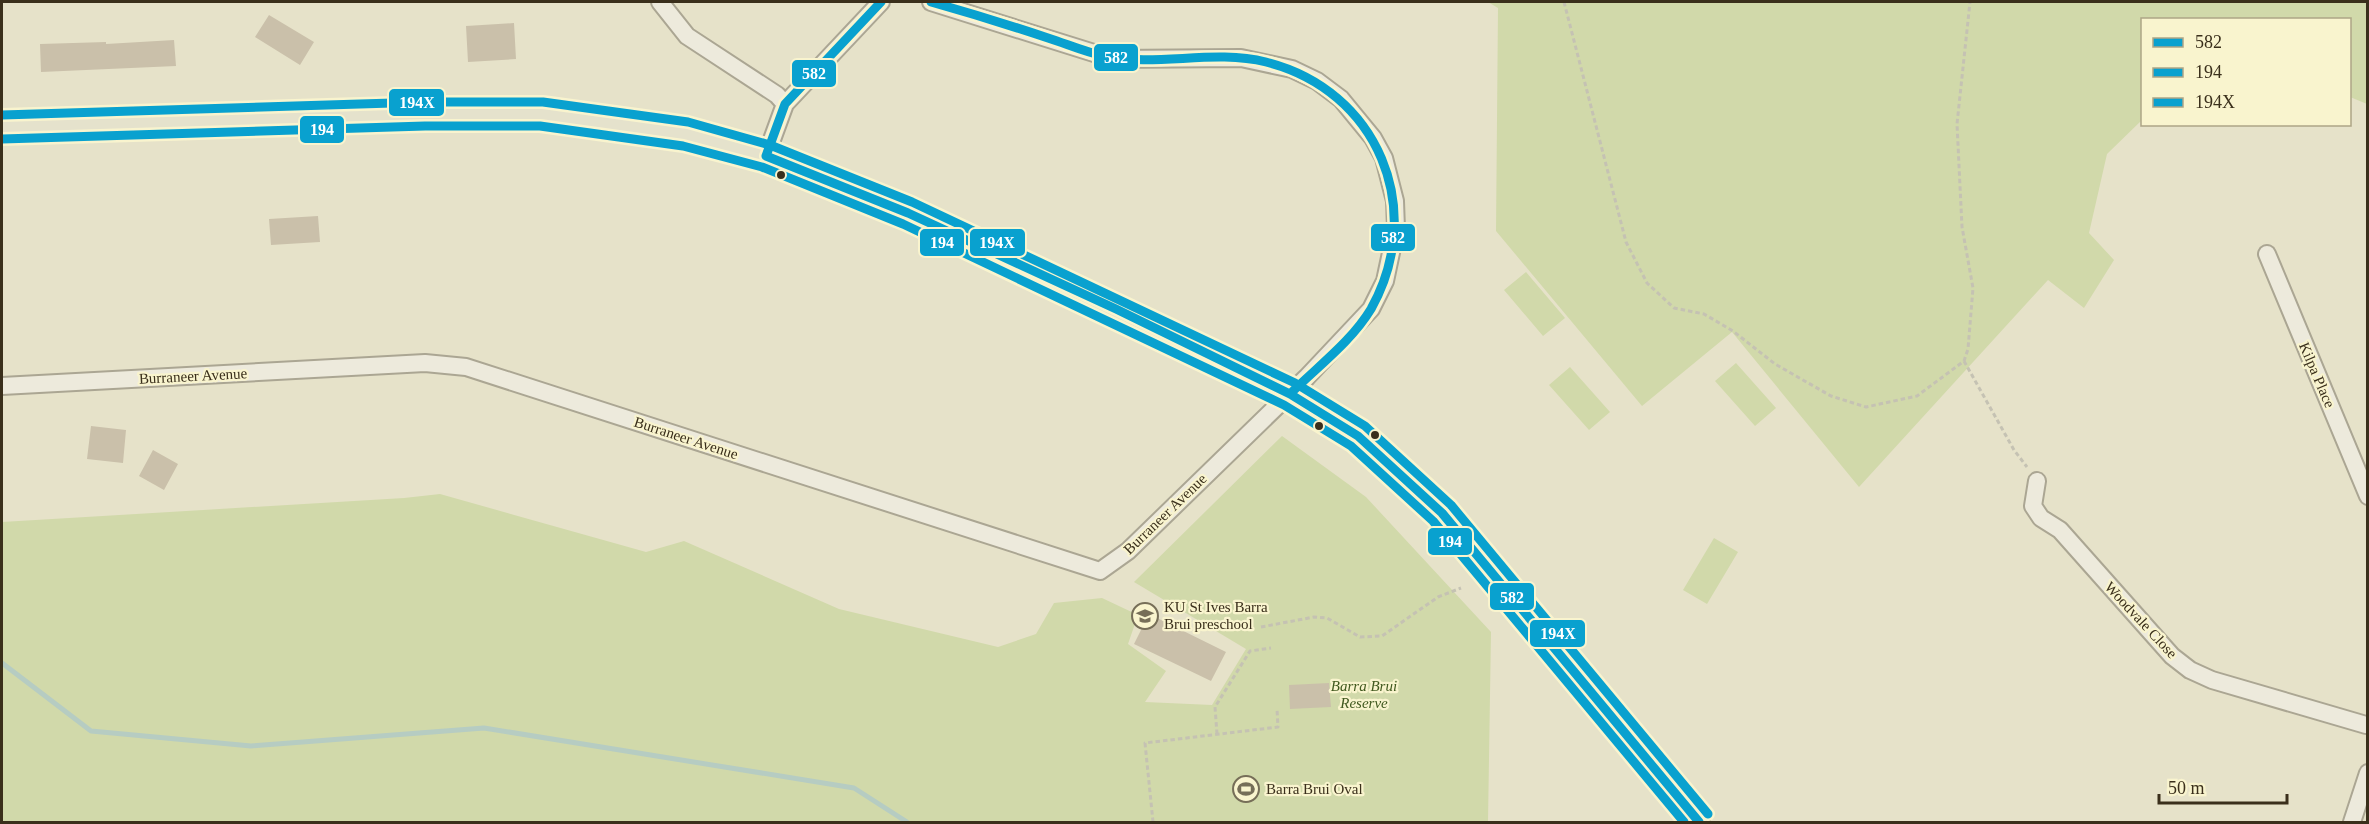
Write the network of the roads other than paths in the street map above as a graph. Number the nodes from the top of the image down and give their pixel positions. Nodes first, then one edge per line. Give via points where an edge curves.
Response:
1 (660, 2) edge
2 (881, 2) edge
3 (931, 2) edge
4 (786, 104) junction
5 (2, 127) edge
6 (766, 156) junction
7 (2267, 254) dead end
8 (2, 386) edge
9 (1290, 394) junction
10 (2037, 481) road end
11 (2367, 496) edge
12 (2367, 723) edge
13 (2367, 773) edge
14 (1699, 822) edge
15 (2352, 822) edge

1 - 4 street via 687,36
2 - 4 street
3 - 9 street via 1113,59 1241,58 1266,62 1317,81 1341,99 1373,138 1390,177 1395,201 1393,253 1371,309
4 - 6 street
5 - 6 main road via 541,114 685,134
6 - 9 main road via 908,213
7 - 11 street, Kilpa Place
8 - 9 street, Burraneer Avenue via 425,363 466,367 1100,571 1128,552
9 - 14 main road via 1358,436 1442,513
10 - 12 street, Woodvale Close via 2033,506 2041,518 2060,530 2172,656 2190,670 2212,680
13 - 15 street

